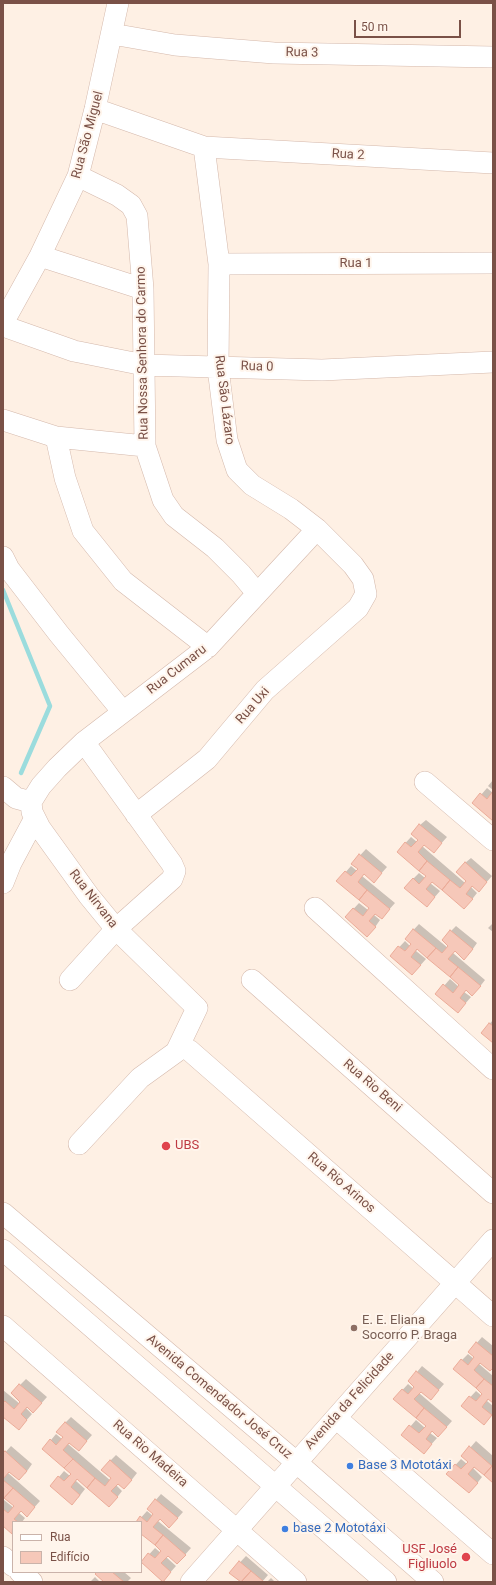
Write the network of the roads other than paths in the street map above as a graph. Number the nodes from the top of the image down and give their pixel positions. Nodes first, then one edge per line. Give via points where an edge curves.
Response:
1 (118, 3) edge
2 (112, 34) junction
3 (493, 57) edge
4 (95, 109) junction
5 (204, 147) junction
6 (493, 163) edge
7 (78, 176) junction
8 (40, 256) junction
9 (493, 263) edge
10 (218, 264) junction
11 (143, 289) junction
12 (3, 325) edge
13 (493, 362) edge
14 (144, 365) junction
15 (218, 368) junction
16 (3, 420) edge
17 (56, 437) junction
18 (145, 446) junction
19 (317, 529) junction
20 (3, 557) edge
21 (256, 592) junction
22 (366, 594) joint
23 (208, 647) junction
24 (123, 712) junction
25 (84, 742) junction
26 (425, 782) dead end
27 (3, 787) edge
28 (33, 810) junction
29 (136, 815) junction
30 (493, 840) edge
31 (3, 883) edge
32 (315, 908) dead end
33 (116, 929) junction
34 (70, 980) dead end
35 (252, 980) dead end
36 (190, 1050) dead end
37 (493, 1069) edge
38 (79, 1144) dead end
39 (493, 1193) edge
40 (6, 1222) edge
41 (493, 1240) edge
42 (3, 1250) edge
43 (455, 1282) junction
44 (493, 1316) edge
45 (3, 1326) edge
46 (336, 1418) junction
47 (296, 1462) junction
48 (274, 1486) junction
49 (237, 1530) junction
50 (493, 1554) edge
51 (3, 1557) edge
52 (12, 1565) edge
53 (21, 1573) edge
54 (32, 1582) edge
55 (191, 1582) edge
56 (296, 1582) edge
57 (386, 1582) edge
58 (433, 1582) edge

1 - 2 street, Rua São Miguel
2 - 3 street, Rua 3 via 175,45 274,53
2 - 4 street, Rua São Miguel
4 - 5 street, Rua 2
4 - 7 street, Rua São Miguel
5 - 6 street, Rua 2
5 - 10 street, Rua São Lázaro
7 - 8 street, Rua São Miguel
7 - 11 street, Rua Nossa Senhora do Carmo via 118,195 131,205 137,216
8 - 11 street
8 - 12 street, Rua São Miguel
9 - 10 street, Rua 1
10 - 15 street, Rua São Lázaro
11 - 14 street, Rua Nossa Senhora do Carmo
12 - 14 street, Rua 0 via 74,351
13 - 15 street, Rua 0 via 322,370 241,366
14 - 15 street, Rua 0
14 - 18 street, Rua Nossa Senhora do Carmo
15 - 19 street, Rua São Lázaro via 227,440 237,470 252,485
16 - 17 street
17 - 18 street
17 - 23 street via 65,478 83,532 123,581
18 - 21 street, Rua Nossa Senhora do Carmo via 163,500 174,516 215,548
19 - 21 street, Rua Cumaru
19 - 22 street, Rua São Lázaro via 353,565 363,579
20 - 24 street via 9,569 59,634
21 - 23 street, Rua Cumaru
22 - 29 street, Rua Uxi via 358,608 265,690 207,759
23 - 24 street, Rua Cumaru
24 - 25 street, Rua Cumaru
25 - 28 street, Rua Cumaru via 49,777
25 - 29 street
26 - 30 street
27 - 28 street
28 - 31 street, Rua Cumaru
28 - 33 street, Rua Nirvana via 57,853
29 - 33 street via 175,870 172,879
32 - 37 street
33 - 34 street
33 - 38 street, Rua Nirvana via 197,1008 176,1052 140,1078
35 - 39 street, Rua Rio Beni
36 - 43 street, Rua Rio Arinos
40 - 47 street, Avenida Comendador José Cruz
41 - 43 street, Avenida da Felicidade
42 - 48 street
43 - 44 street, Rua Rio Arinos
43 - 46 street, Avenida da Felicidade
45 - 49 street, Rua Rio Madeira
46 - 47 street, Avenida da Felicidade
46 - 50 street
47 - 48 street, Avenida da Felicidade
47 - 58 street, Avenida Comendador José Cruz
48 - 49 street, Avenida da Felicidade
48 - 57 street
49 - 55 street, Avenida da Felicidade
49 - 56 street, Rua Rio Madeira
51 - 52 street
53 - 54 street

